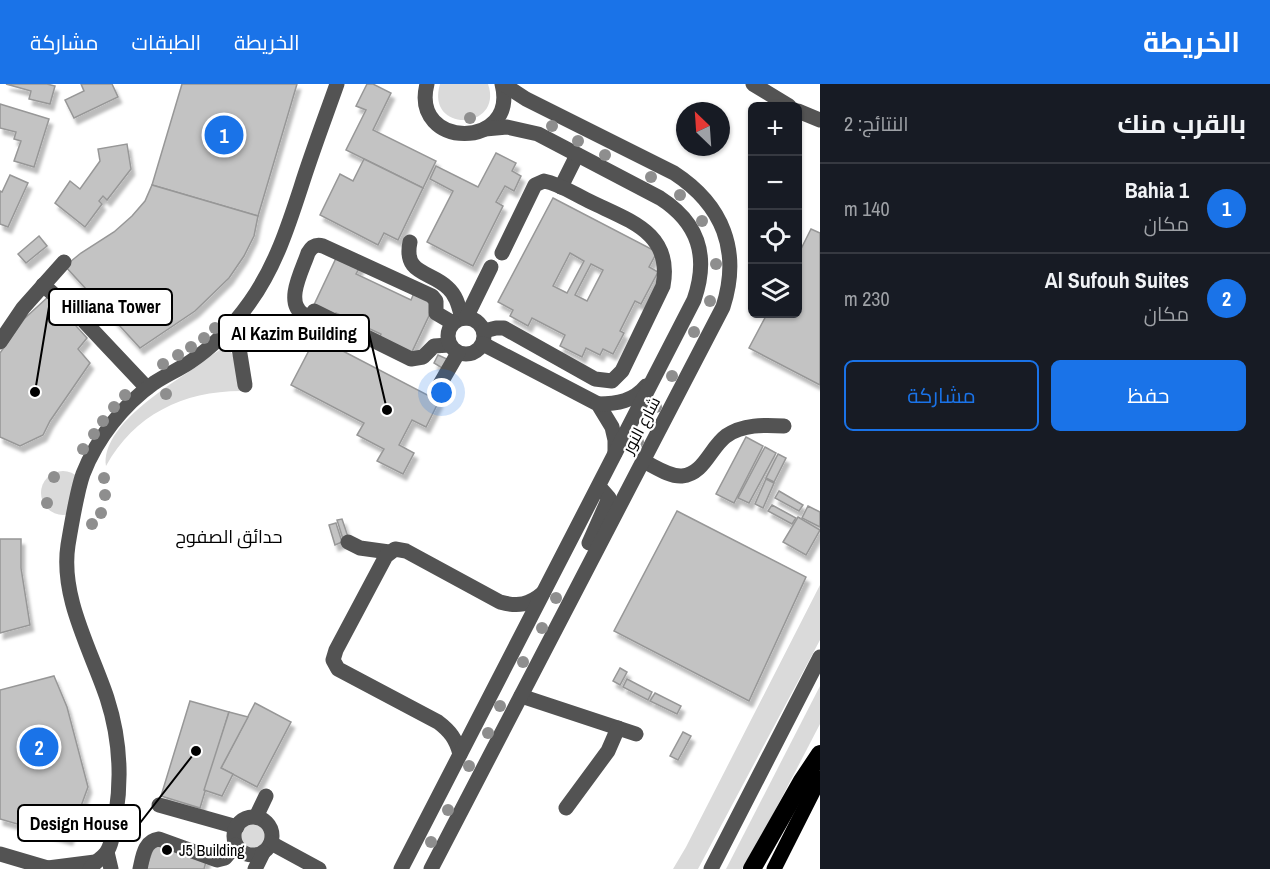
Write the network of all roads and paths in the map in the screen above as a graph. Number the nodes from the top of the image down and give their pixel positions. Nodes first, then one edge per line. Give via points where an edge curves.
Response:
1 (337, 84) edge
2 (502, 84) edge
3 (753, 84) edge
4 (424, 87) edge
5 (782, 102) edge
6 (802, 113) edge
7 (820, 120) edge
8 (485, 129) junction
9 (577, 155) junction
10 (561, 187) junction
11 (412, 243) dead end
12 (509, 248) dead end
13 (64, 262) dead end
14 (494, 268) dead end
15 (311, 270) dead end
16 (43, 285) junction
17 (321, 322) dead end
18 (235, 323) junction
19 (470, 326) junction
20 (0, 342) edge
21 (454, 349) junction
22 (652, 379) junction
23 (245, 385) dead end
24 (439, 386) dead end
25 (147, 388) junction
26 (598, 404) junction
27 (784, 426) dead end
28 (615, 454) junction
29 (643, 461) junction
30 (597, 490) junction
31 (348, 542) dead end
32 (389, 552) junction
33 (586, 570) junction
34 (543, 593) junction
35 (820, 657) edge
36 (520, 696) junction
37 (618, 728) junction
38 (636, 734) dead end
39 (460, 754) junction
40 (820, 754) edge
41 (820, 778) edge
42 (266, 796) dead end
43 (159, 805) dead end
44 (566, 808) dead end
45 (256, 817) junction
46 (237, 826) junction
47 (237, 847) junction
48 (267, 848) junction
49 (0, 854) edge
50 (97, 861) edge
51 (226, 865) edge
52 (50, 868) edge
53 (111, 869) edge
54 (140, 869) edge
55 (255, 869) edge
56 (319, 869) edge
57 (401, 869) edge
58 (431, 869) edge
59 (711, 869) edge
60 (752, 869) edge
61 (774, 869) edge

1 - 18 street via 282,243 266,278
2 - 8 street via 500,112
2 - 29 street, شارع النور via 674,173 703,196 722,226 731,268 723,307
3 - 5 street
4 - 8 street, شارع النور via 427,109 435,122 448,131 470,134
6 - 7 street
8 - 9 street, شارع النور via 528,130
9 - 10 street
9 - 22 street, شارع النور via 672,206 697,240 701,253 700,284
10 - 12 street via 544,181 535,185
10 - 19 street via 644,228 662,254 663,286 622,371 612,381 601,381 504,328
11 - 19 street via 409,257 417,270 448,287
13 - 16 street
14 - 19 street
15 - 21 street via 303,299 309,308 411,359 423,357 434,346
16 - 20 street
16 - 25 street via 81,318
17 - 19 street via 303,314 294,302 308,253 317,244 432,296 436,313
18 - 23 street
18 - 25 street via 202,354
19 - 21 street via 448,333
19 - 21 street via 480,349 470,355
19 - 26 street
21 - 24 street
22 - 26 street via 629,400
22 - 28 street, شارع النور
25 - 50 street via 112,423 83,475 68,548 74,605 107,698 118,754 120,783 114,831
26 - 28 street via 612,427
27 - 29 street via 750,426 726,436 698,469 683,476
28 - 30 street, شارع النور
29 - 33 street, شارع النور
30 - 33 street via 603,490 609,498 586,553
30 - 34 street, شارع النور
31 - 32 street
32 - 34 street via 406,551 500,602 523,605
32 - 39 street via 333,655 335,665 438,722 457,741
33 - 36 street, شارع النور
34 - 39 street, شارع النور
35 - 59 street
36 - 37 street
36 - 58 street, شارع النور
37 - 38 street
37 - 44 street via 608,751
39 - 57 street, شارع النور
40 - 60 highway
41 - 61 main road
42 - 45 street
43 - 46 street
45 - 46 street
45 - 48 street via 272,832
46 - 47 street
47 - 48 street via 251,856
47 - 51 street via 225,858
48 - 55 street
48 - 56 street
49 - 52 street
50 - 52 street
50 - 53 street
51 - 54 street via 159,839 147,844

